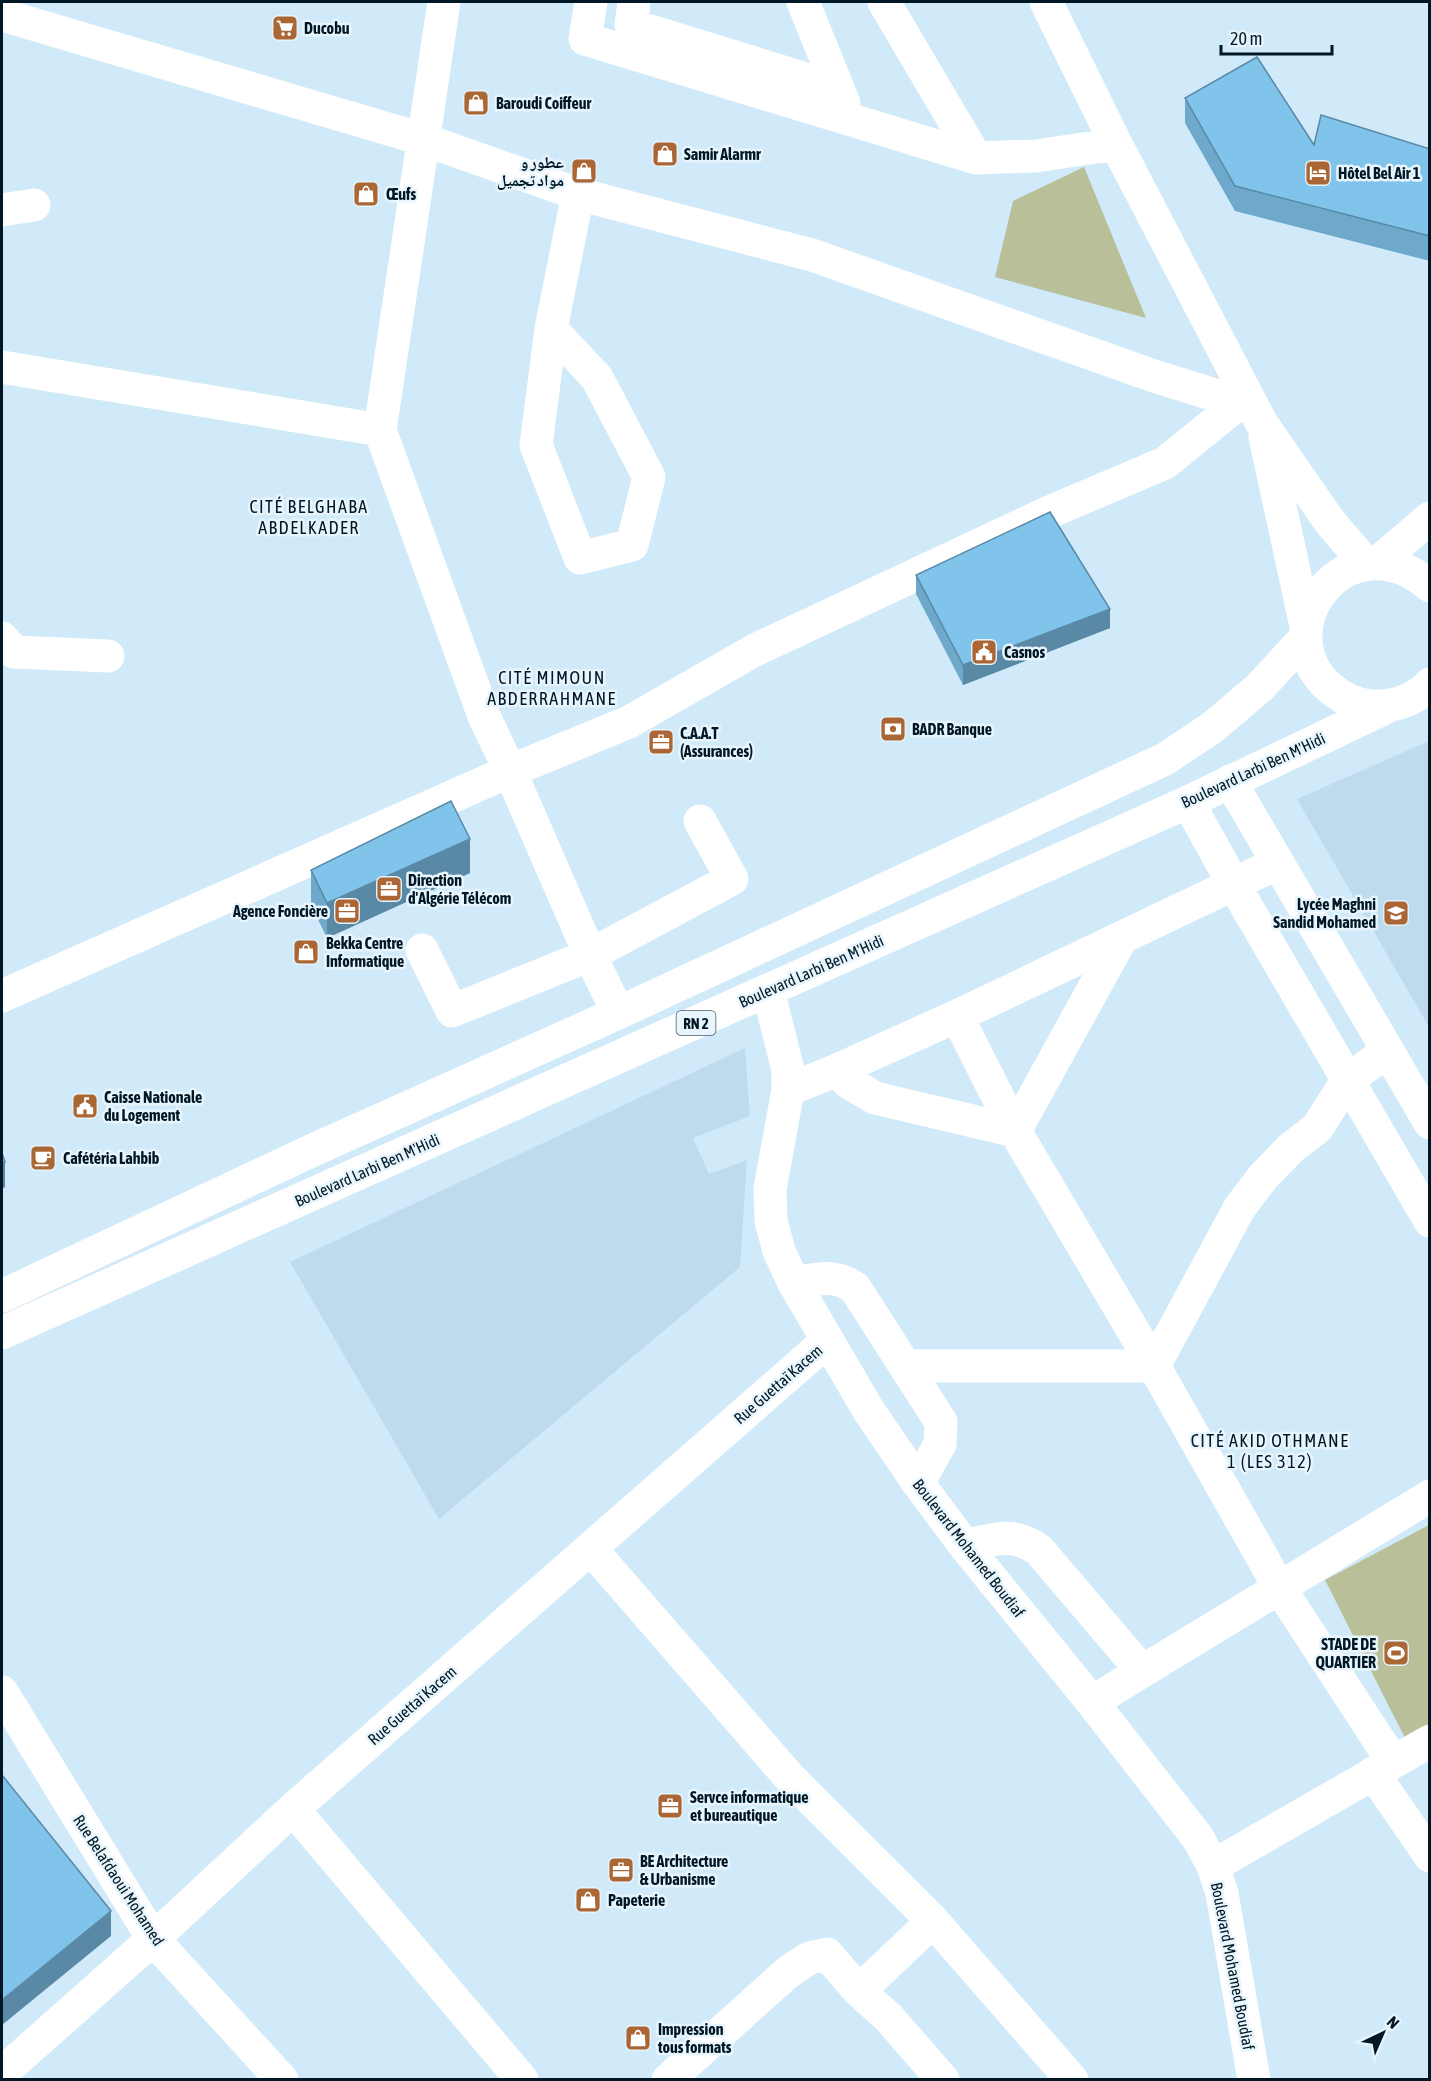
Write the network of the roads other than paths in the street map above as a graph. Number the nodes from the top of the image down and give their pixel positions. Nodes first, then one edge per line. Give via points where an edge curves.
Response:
1 (444, 2) edge
2 (591, 2) edge
3 (634, 2) edge
4 (803, 2) edge
5 (884, 2) edge
6 (1046, 2) edge
7 (2, 15) edge
8 (838, 89) junction
9 (850, 120) junction
10 (422, 139) junction
11 (1116, 144) junction
12 (975, 158) junction
13 (578, 194) junction
14 (34, 206) dead end
15 (2, 210) edge
16 (551, 328) junction
17 (2, 367) edge
18 (1251, 411) junction
19 (380, 430) junction
20 (1430, 518) edge
21 (1371, 564) junction
22 (1430, 586) edge
23 (1306, 632) junction
24 (2, 638) edge
25 (108, 656) dead end
26 (1428, 687) edge
27 (1387, 706) junction
28 (1165, 759) junction
29 (510, 771) junction
30 (1230, 782) junction
31 (1188, 802) junction
32 (700, 821) dead end
33 (1278, 864) junction
34 (1234, 885) junction
35 (1121, 939) junction
36 (423, 950) dead end
37 (590, 955) junction
38 (768, 990) junction
39 (2, 996) edge
40 (618, 1013) junction
41 (957, 1016) junction
42 (1389, 1056) junction
43 (837, 1070) junction
44 (1347, 1080) junction
45 (788, 1090) junction
46 (1424, 1113) edge
47 (1374, 1127) junction
48 (1317, 1128) junction
49 (1015, 1131) junction
50 (1430, 1221) edge
51 (794, 1283) junction
52 (2, 1296) edge
53 (2, 1333) edge
54 (827, 1341) junction
55 (905, 1366) junction
56 (1154, 1366) junction
57 (918, 1482) junction
58 (1430, 1496) edge
59 (965, 1546) junction
60 (591, 1549) junction
61 (1280, 1587) junction
62 (1142, 1671) junction
63 (2, 1692) edge
64 (1092, 1702) junction
65 (1430, 1741) edge
66 (1383, 1768) junction
67 (293, 1809) junction
68 (1430, 1856) edge
69 (1213, 1866) junction
70 (933, 1922) junction
71 (153, 1939) junction
72 (859, 1991) junction
73 (2, 2073) edge
74 (282, 2079) edge
75 (522, 2079) edge
76 (668, 2079) edge
77 (943, 2079) edge
78 (1072, 2079) edge
79 (1254, 2079) edge

1 - 10 street
2 - 9 street via 585,39
3 - 8 street via 631,25
4 - 8 street
5 - 12 street
6 - 11 street
7 - 10 street
8 - 9 street
9 - 12 street
10 - 13 street
10 - 19 street
11 - 12 street via 1036,156
11 - 18 street
13 - 16 street
13 - 18 street via 812,255
14 - 15 street
16 - 16 street via 536,445 580,558 632,544 648,477 597,378
17 - 19 street
18 - 21 street via 1330,522
18 - 23 street via 1282,521
18 - 29 street via 1165,464 1045,514 753,651 629,722
19 - 29 street via 484,716
20 - 21 street
21 - 22 street via 1398,566
21 - 23 street via 1340,574 1320,592 1311,608
23 - 27 street via 1311,661 1323,681 1341,697 1363,705
23 - 28 street, RN 2 via 1260,687
24 - 25 street via 14,652
26 - 27 street, Boulevard Larbi Ben M'Hidi via 1406,701
27 - 30 street, Boulevard Larbi Ben M'Hidi / RN 2
28 - 31 street
28 - 40 street, RN 2
29 - 37 street
29 - 39 street
30 - 31 street, Boulevard Larbi Ben M'Hidi / RN 2
30 - 33 street
31 - 34 street
31 - 38 street, Boulevard Larbi Ben M'Hidi / RN 2
32 - 37 street via 732,879
33 - 34 street
33 - 42 street
34 - 35 street
34 - 44 street
35 - 41 street
35 - 49 street
36 - 37 street via 452,1011
37 - 40 street
38 - 45 street, Boulevard Mohamed Boudiaf via 788,1070
38 - 53 street, Boulevard Larbi Ben M'Hidi / RN 2
40 - 52 street, RN 2
41 - 43 street
41 - 49 street
42 - 44 street via 1374,1061
42 - 46 street
43 - 45 street
43 - 49 street via 848,1082 875,1098
44 - 47 street
44 - 48 street
45 - 51 street, Boulevard Mohamed Boudiaf via 770,1190 771,1221
46 - 47 street
47 - 48 street
47 - 50 street
48 - 56 street via 1291,1148 1240,1207
49 - 56 street
51 - 54 street, Boulevard Mohamed Boudiaf
51 - 55 street via 826,1277 847,1281
54 - 57 street, Boulevard Mohamed Boudiaf
54 - 60 street, Rue Guettaï Kacem
55 - 56 street
55 - 57 street via 941,1422 940,1444
56 - 61 street
57 - 59 street, Boulevard Mohamed Boudiaf
58 - 61 street
59 - 62 street via 1015,1538 1039,1550
59 - 64 street, Boulevard Mohamed Boudiaf
60 - 67 street, Rue Guettaï Kacem
60 - 70 street via 791,1779
61 - 62 street
61 - 66 street
62 - 64 street
63 - 71 street, Rue Belafdaoui Mohamed
64 - 69 street, Boulevard Mohamed Boudiaf via 1198,1838
65 - 66 street
66 - 68 street
66 - 69 street
67 - 71 street, Rue Guettaï Kacem
67 - 75 street
69 - 79 street, Boulevard Mohamed Boudiaf via 1228,1922
70 - 72 street
70 - 78 street
71 - 73 street, Rue Guettaï Kacem
71 - 74 street, Rue Belafdaoui Mohamed
72 - 76 street via 827,1954 809,1958
72 - 77 street via 889,2018

